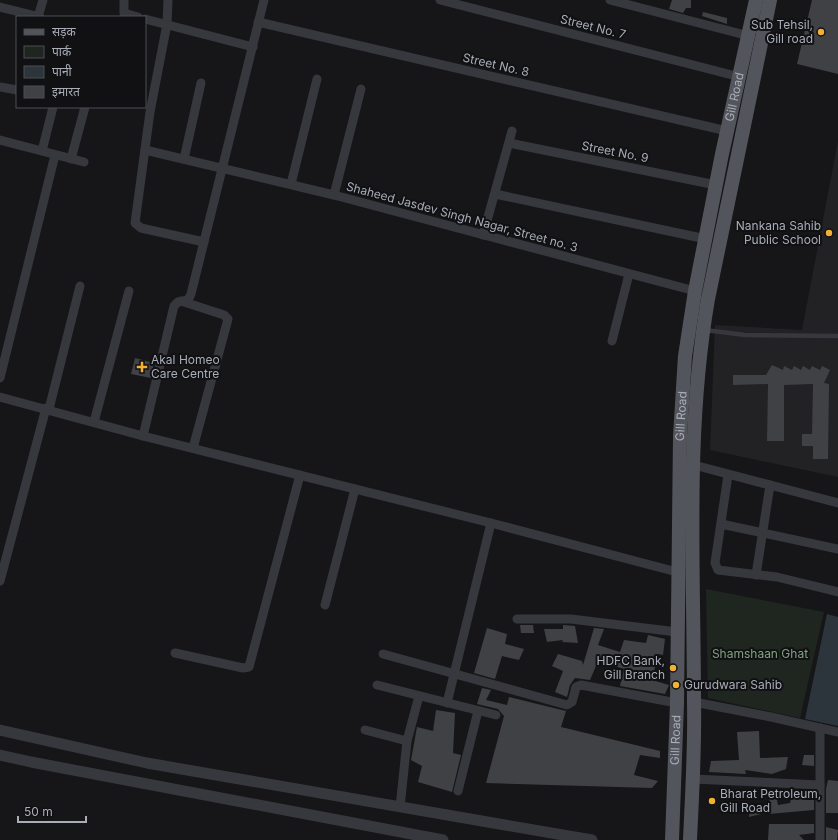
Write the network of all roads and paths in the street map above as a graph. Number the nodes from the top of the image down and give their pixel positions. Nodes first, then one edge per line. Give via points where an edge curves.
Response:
1 (43, 0) edge
2 (124, 0) edge
3 (168, 0) edge
4 (264, 0) edge
5 (440, 0) edge
6 (610, 0) edge
7 (756, 0) edge
8 (770, 0) edge
9 (0, 7) edge
10 (35, 16) edge
11 (39, 16) edge
12 (134, 16) edge
13 (146, 19) edge
14 (258, 22) junction
15 (167, 24) junction
16 (749, 36) junction
17 (252, 47) junction
18 (740, 77) junction
19 (317, 79) dead end
20 (201, 83) dead end
21 (0, 87) edge
22 (361, 88) dead end
23 (16, 90) edge
24 (150, 90) edge
25 (53, 108) edge
26 (85, 108) edge
27 (512, 131) dead end
28 (728, 131) junction
29 (0, 140) edge
30 (509, 143) junction
31 (145, 150) junction
32 (42, 151) junction
33 (55, 155) junction
34 (71, 159) junction
35 (184, 159) junction
36 (84, 162) dead end
37 (222, 168) junction
38 (291, 184) junction
39 (716, 185) junction
40 (495, 194) junction
41 (334, 195) junction
42 (483, 235) junction
43 (706, 239) junction
44 (204, 242) junction
45 (629, 274) junction
46 (80, 286) dead end
47 (129, 291) dead end
48 (695, 291) junction
49 (181, 301) junction
50 (703, 330) junction
51 (838, 336) edge
52 (612, 341) dead end
53 (0, 378) edge
54 (0, 396) edge
55 (47, 408) junction
56 (94, 422) junction
57 (143, 436) junction
58 (193, 448) junction
59 (694, 465) junction
60 (300, 475) junction
61 (728, 475) junction
62 (770, 485) junction
63 (355, 489) junction
64 (838, 503) edge
65 (491, 523) junction
66 (721, 524) junction
67 (764, 532) junction
68 (838, 549) edge
69 (677, 572) junction
70 (756, 575) junction
71 (0, 581) edge
72 (838, 592) edge
73 (325, 605) dead end
74 (517, 619) dead end
75 (677, 632) junction
76 (175, 653) dead end
77 (383, 654) dead end
78 (455, 673) junction
79 (377, 685) dead end
80 (419, 696) junction
81 (694, 702) junction
82 (447, 703) junction
83 (677, 703) junction
84 (478, 711) junction
85 (496, 715) dead end
86 (820, 728) junction
87 (0, 730) edge
88 (365, 730) dead end
89 (838, 732) edge
90 (407, 741) junction
91 (0, 755) edge
92 (693, 779) junction
93 (820, 785) junction
94 (458, 791) dead end
95 (400, 807) junction
96 (443, 840) edge
97 (592, 840) edge
98 (672, 840) edge
99 (690, 840) edge
100 (820, 840) edge

1 - 11 street
2 - 12 street via 124,13
3 - 15 street
4 - 14 street
5 - 18 street, Street No. 7
6 - 16 street
7 - 16 main road, Gill Road
8 - 50 main road, Gill Road
9 - 10 street
13 - 15 street
14 - 17 street
14 - 28 street, Street No. 8
15 - 17 street
15 - 24 street
16 - 18 main road, Gill Road
17 - 37 street
18 - 28 main road, Gill Road
19 - 38 street
20 - 35 street
21 - 23 street
22 - 41 street
24 - 31 street
25 - 32 street
26 - 34 street
27 - 30 street
28 - 39 main road, Gill Road
29 - 32 street
30 - 39 street, Street No. 9
30 - 40 street
31 - 35 street, Shaheed Jasdev Singh Nagar, Street no. 3
31 - 44 street via 134,223 141,228
32 - 33 street
33 - 34 street
33 - 53 street
34 - 36 street
35 - 37 street, Shaheed Jasdev Singh Nagar, Street no. 3
37 - 38 street, Shaheed Jasdev Singh Nagar, Street no. 3
37 - 44 street
38 - 41 street, Shaheed Jasdev Singh Nagar, Street no. 3
39 - 43 main road, Gill Road
40 - 42 street
40 - 43 street
41 - 42 street, Shaheed Jasdev Singh Nagar, Street no. 3
42 - 45 street, Shaheed Jasdev Singh Nagar, Street no. 3
43 - 48 main road, Gill Road
44 - 49 street via 190,297
45 - 48 street, Shaheed Jasdev Singh Nagar, Street no. 3
45 - 52 street
46 - 55 street
47 - 56 street
48 - 69 main road, Gill Road via 686,356 680,436
49 - 57 street via 174,306
49 - 58 street via 224,315 228,319
50 - 51 lane via 745,335
50 - 59 main road, Gill Road
54 - 55 street
55 - 56 street
55 - 71 street
56 - 57 street
57 - 58 street
58 - 60 street
59 - 61 street
59 - 81 main road, Gill Road
60 - 63 street
60 - 76 street via 250,667 243,668
61 - 62 street
61 - 66 street
62 - 64 street
62 - 67 street
63 - 65 street
63 - 73 street
65 - 69 street
65 - 78 street
66 - 67 street
66 - 70 street via 716,564 718,570
67 - 68 street
67 - 70 street
69 - 75 main road, Gill Road
70 - 72 street via 777,577
74 - 75 street via 576,620
75 - 83 main road, Gill Road
77 - 78 street
78 - 82 street
78 - 83 street via 568,705 572,702 576,687 581,685
79 - 80 street
80 - 82 street
80 - 90 street
81 - 86 street
81 - 92 main road, Gill Road
82 - 84 street
83 - 98 main road, Gill Road
84 - 85 street
84 - 94 street
86 - 89 street
86 - 93 street
87 - 95 street via 147,763
88 - 90 street
90 - 95 street
91 - 96 street
92 - 93 street
92 - 99 main road, Gill Road
93 - 100 street
95 - 97 street

